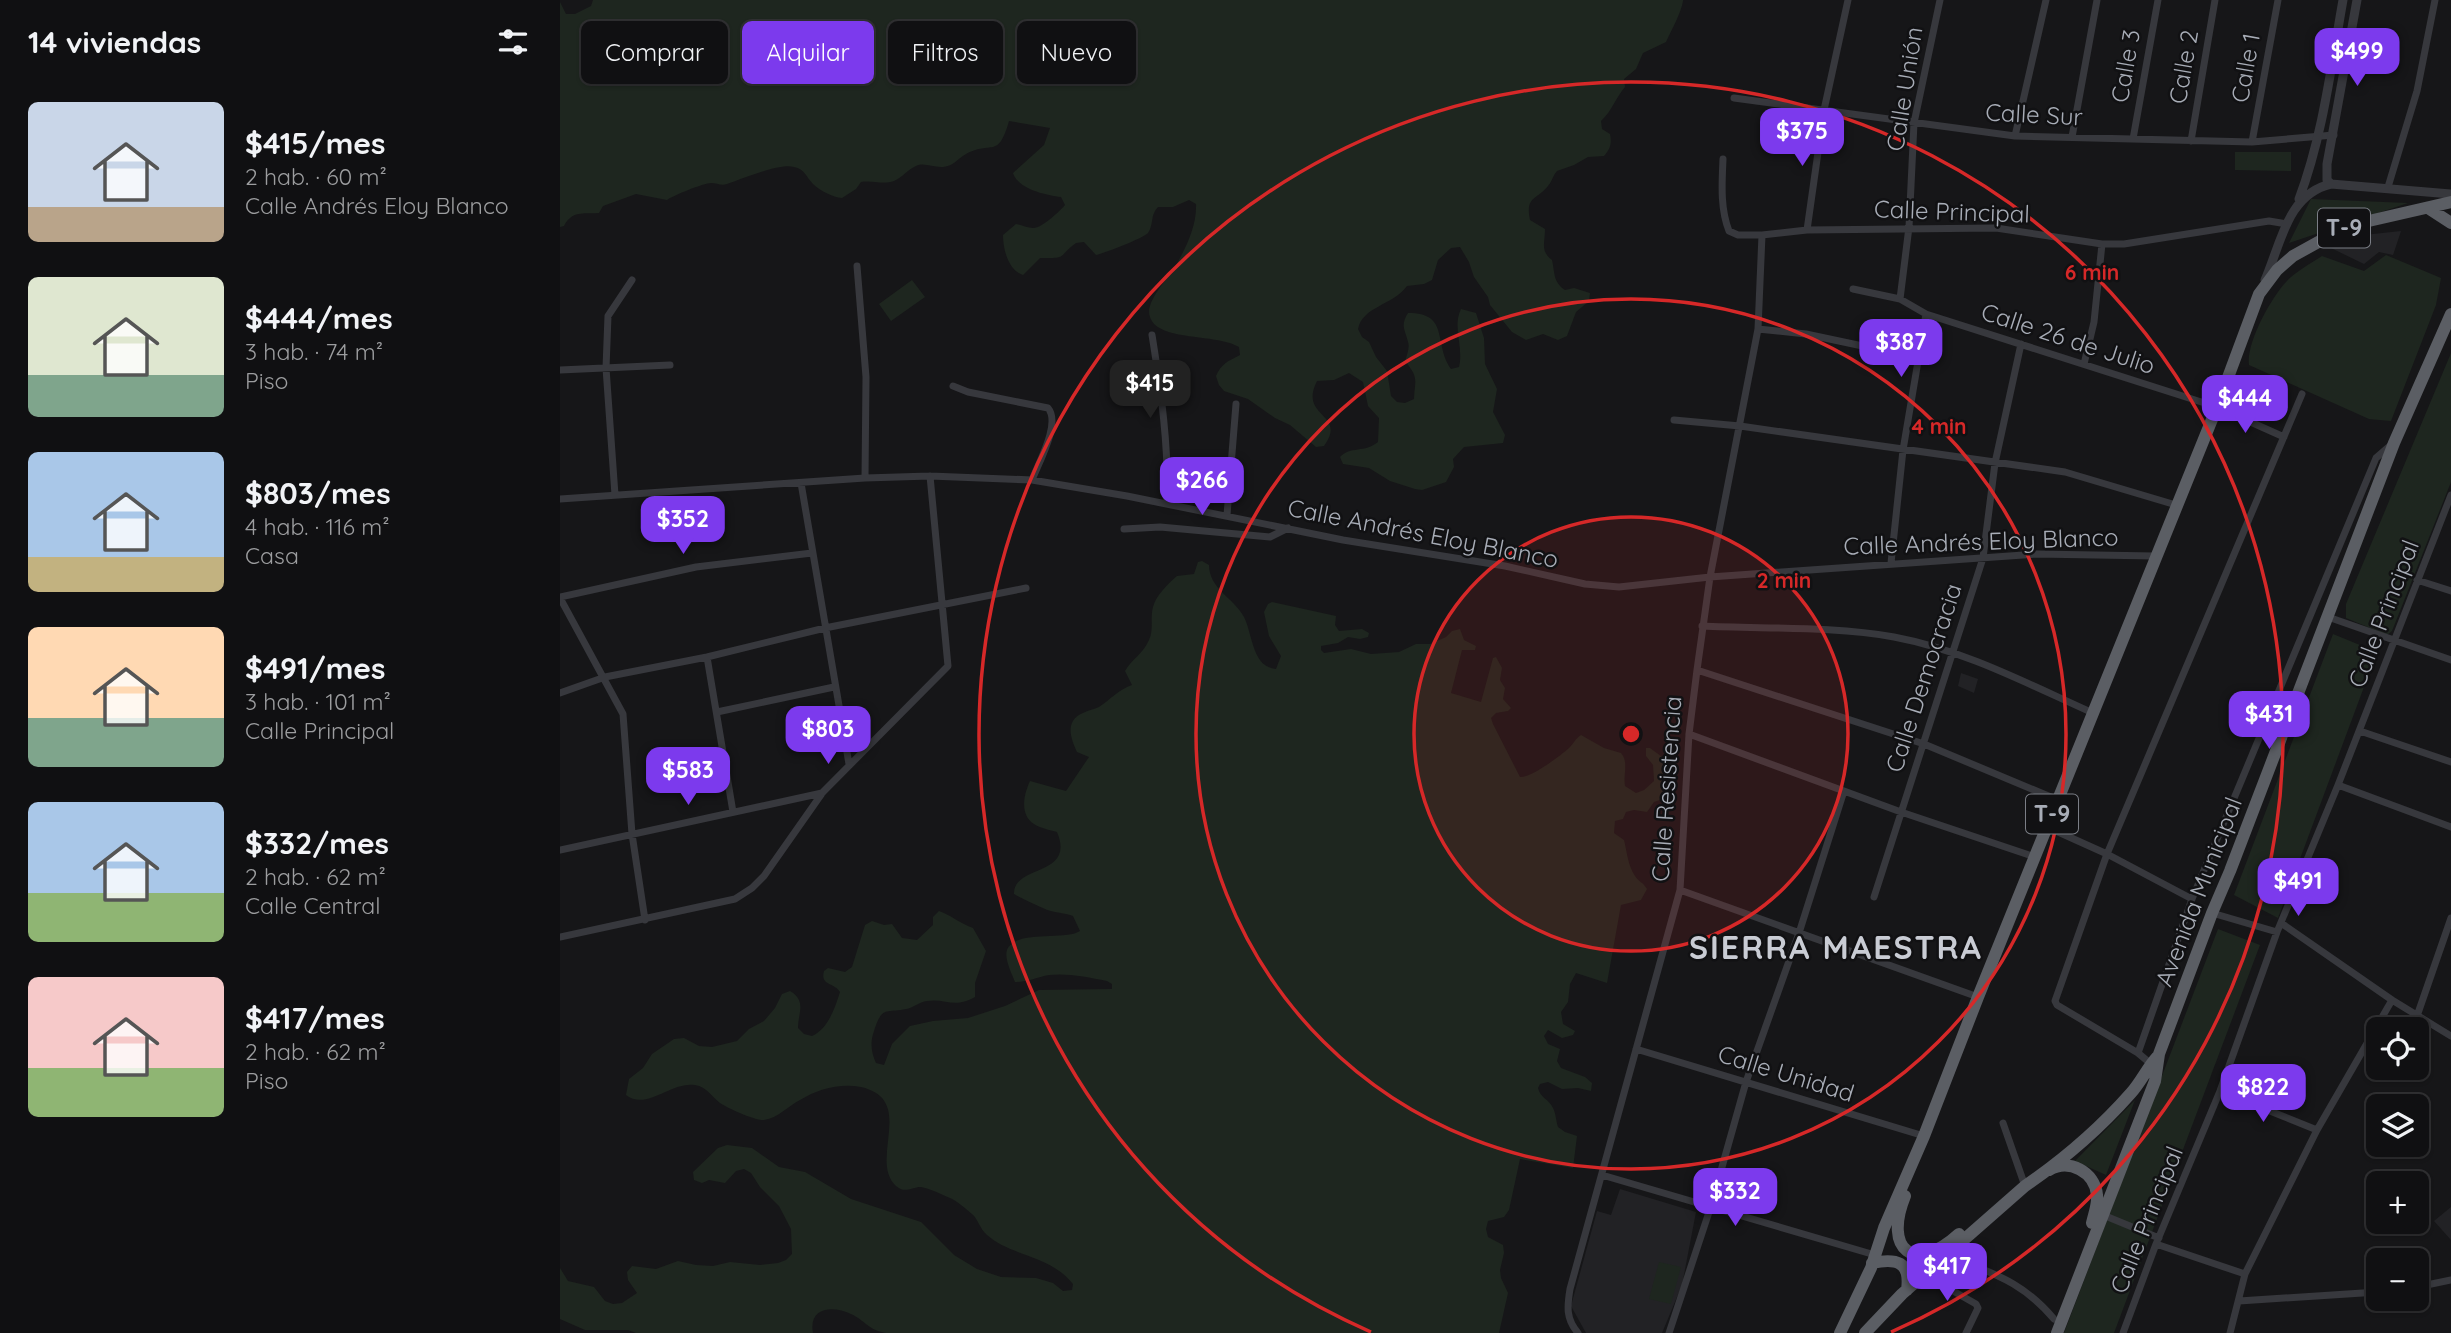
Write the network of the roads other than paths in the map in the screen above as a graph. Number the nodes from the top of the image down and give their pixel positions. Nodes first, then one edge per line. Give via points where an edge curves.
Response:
1 (1848, 0) edge
2 (1940, 0) edge
3 (2046, 0) edge
4 (2097, 0) edge
5 (2158, 0) edge
6 (2216, 0) edge
7 (2278, 0) edge
8 (2343, 0) edge
9 (2357, 0) edge
10 (2435, 0) edge
11 (1734, 97) dead end
12 (1824, 110) junction
13 (1914, 123) junction
14 (2334, 135) junction
15 (2015, 136) junction
16 (2072, 137) junction
17 (2318, 138) junction
18 (2133, 139) junction
19 (2191, 141) junction
20 (2252, 142) junction
21 (1723, 159) dead end
22 (2331, 184) junction
23 (2388, 187) junction
24 (2451, 194) edge
25 (2451, 202) edge
26 (2428, 208) junction
27 (2295, 209) junction
28 (2451, 223) edge
29 (2287, 224) junction
30 (1909, 228) junction
31 (1807, 230) junction
32 (1762, 235) junction
33 (2102, 244) junction
34 (857, 266) dead end
35 (632, 280) dead end
36 (1853, 289) dead end
37 (2259, 294) junction
38 (1900, 299) junction
39 (1926, 314) junction
40 (2451, 314) edge
41 (1758, 329) junction
42 (1152, 335) dead end
43 (2021, 344) junction
44 (1919, 358) junction
45 (2084, 364) junction
46 (670, 365) dead end
47 (606, 368) junction
48 (560, 370) edge
49 (953, 386) dead end
50 (2302, 394) dead end
51 (1236, 404) dead end
52 (2217, 407) junction
53 (1674, 420) dead end
54 (1740, 426) junction
55 (2284, 437) junction
56 (2394, 443) junction
57 (1903, 450) junction
58 (1995, 463) junction
59 (930, 475) junction
60 (865, 478) junction
61 (1032, 480) junction
62 (801, 483) junction
63 (615, 495) junction
64 (2451, 495) edge
65 (560, 499) edge
66 (1167, 504) junction
67 (2176, 505) junction
68 (1227, 515) junction
69 (1287, 528) junction
70 (1124, 529) dead end
71 (812, 552) junction
72 (2155, 556) junction
73 (1983, 558) junction
74 (1891, 563) junction
75 (1710, 577) junction
76 (2417, 580) junction
77 (1026, 588) dead end
78 (2451, 591) edge
79 (560, 597) edge
80 (943, 604) junction
81 (2328, 617) junction
82 (1702, 626) junction
83 (825, 628) junction
84 (2392, 641) junction
85 (1954, 652) junction
86 (707, 657) junction
87 (2451, 660) edge
88 (1697, 670) junction
89 (605, 677) junction
90 (834, 687) junction
91 (560, 693) edge
92 (717, 712) junction
93 (2093, 713) junction
94 (2360, 731) junction
95 (1689, 734) junction
96 (1924, 744) junction
97 (2451, 762) edge
98 (849, 764) junction
99 (2338, 785) junction
100 (1844, 791) junction
101 (823, 792) junction
102 (2058, 800) junction
103 (733, 812) junction
104 (1902, 812) junction
105 (2047, 827) junction
106 (2451, 827) edge
107 (632, 834) junction
108 (560, 850) edge
109 (2107, 855) junction
110 (2035, 857) junction
111 (1680, 890) junction
112 (1874, 897) dead end
113 (2192, 899) junction
114 (2212, 913) junction
115 (2451, 918) edge
116 (645, 920) junction
117 (2281, 923) junction
118 (2277, 932) junction
119 (1799, 933) junction
120 (560, 937) edge
121 (2447, 939) edge
122 (1978, 997) junction
123 (2392, 1000) junction
124 (2417, 1016) junction
125 (2451, 1036) edge
126 (1636, 1049) junction
127 (2138, 1053) junction
128 (2155, 1059) junction
129 (1746, 1082) junction
130 (2220, 1091) junction
131 (2003, 1124) dead end
132 (2317, 1130) junction
133 (1924, 1136) junction
134 (1602, 1175) junction
135 (2040, 1175) junction
136 (2025, 1186) junction
137 (1711, 1206) junction
138 (2103, 1214) junction
139 (1984, 1221) junction
140 (2157, 1241) junction
141 (1947, 1255) junction
142 (1874, 1259) junction
143 (2245, 1274) junction
144 (1925, 1275) junction
145 (2451, 1280) edge
146 (2429, 1285) edge
147 (1907, 1290) junction
148 (2366, 1293) edge
149 (2239, 1301) junction
150 (2054, 1319) junction
151 (1578, 1333) edge
152 (1669, 1333) edge
153 (1840, 1333) edge
154 (1865, 1333) edge
155 (1966, 1333) edge
156 (2049, 1333) edge
157 (2057, 1333) edge
158 (2123, 1333) edge
159 (2230, 1333) edge

1 - 12 street
2 - 13 street, Calle Unión
3 - 15 street
4 - 16 street
5 - 18 street, Calle 3
6 - 19 street, Calle 2
7 - 20 street, Calle 1
8 - 17 street
9 - 14 street
10 - 23 street via 2417,91
11 - 12 street, Calle Sur
12 - 13 street, Calle Sur
12 - 31 street
13 - 15 street, Calle Sur
13 - 30 street, Calle Unión
14 - 17 street, Calle Sur
14 - 22 street via 2326,174
15 - 16 street, Calle Sur
16 - 18 street, Calle Sur
17 - 20 street, Calle Sur
17 - 27 street
18 - 19 street, Calle Sur
19 - 20 street, Calle Sur
21 - 32 street, Calle Principal via 1721,190 1729,231
22 - 23 street, T-9
22 - 27 street, T-9 via 2307,194
23 - 24 street, T-9
25 - 26 highway, T-9
26 - 28 highway
26 - 37 highway, T-9 via 2330,234 2293,256
27 - 29 street, T-9
29 - 33 street, Calle Principal via 2269,221
29 - 37 street, T-9
30 - 31 street, Calle Principal
30 - 33 street, Calle Principal via 1996,228
30 - 38 street
31 - 32 street, Calle Principal
32 - 41 street, Calle Resistencia
33 - 45 street via 2094,323
34 - 60 street via 866,377
35 - 47 street via 608,316
36 - 38 street, Calle 26 de Julio
37 - 52 highway, T-9
38 - 39 street, Calle 26 de Julio
39 - 43 street, Calle 26 de Julio
39 - 44 street
40 - 56 highway, Avenida Municipal / T-9
41 - 44 street via 1806,334
41 - 54 street, Calle Resistencia
42 - 66 street via 1165,427
43 - 45 street, Calle 26 de Julio
43 - 58 street, Calle Democracia
44 - 57 street
45 - 52 street, Calle 26 de Julio
46 - 47 street
47 - 48 street
47 - 63 street
49 - 61 street via 1048,408 1053,426
50 - 55 street
51 - 68 street
52 - 55 street, Calle 26 de Julio
52 - 67 highway, T-9
53 - 54 street
54 - 57 street
54 - 75 street, Calle Resistencia
55 - 109 street
56 - 81 highway, Avenida Municipal / T-9
56 - 113 street via 2376,458
57 - 58 street
57 - 74 street
58 - 67 street via 2065,472
58 - 73 street, Calle Democracia
59 - 60 street, Calle Andrés Eloy Blanco
59 - 61 street, Calle Andrés Eloy Blanco
59 - 80 street
60 - 62 street, Calle Andrés Eloy Blanco
61 - 66 street, Calle Andrés Eloy Blanco
62 - 63 street, Calle Andrés Eloy Blanco
62 - 71 street
63 - 65 street, Calle Andrés Eloy Blanco
64 - 76 street, Calle Principal
66 - 68 street, Calle Andrés Eloy Blanco
67 - 72 highway, T-9
68 - 69 street, Calle Andrés Eloy Blanco
69 - 70 street via 1270,537 1160,527
69 - 75 street, Calle Andrés Eloy Blanco via 1585,584 1619,587
71 - 79 street via 696,567
71 - 83 street
72 - 73 street, Calle Andrés Eloy Blanco via 2068,553
72 - 93 highway, T-9
73 - 74 street, Calle Andrés Eloy Blanco
73 - 85 street, Calle Democracia
74 - 75 street, Calle Andrés Eloy Blanco
75 - 82 street, Calle Resistencia
76 - 78 street
76 - 84 street, Calle Principal
77 - 80 street
79 - 89 street
80 - 83 street
80 - 98 street via 948,666
81 - 84 street
81 - 114 highway, Avenida Municipal / T-9
82 - 85 street via 1858,632
82 - 88 street, Calle Resistencia
83 - 86 street
83 - 90 street
84 - 87 street
84 - 94 street, Calle Principal
85 - 93 street
85 - 96 street, Calle Democracia
86 - 89 street
86 - 92 street
88 - 95 street, Calle Resistencia
88 - 96 street
89 - 91 street
89 - 107 street via 623,714
90 - 92 street
90 - 98 street
92 - 103 street
93 - 102 highway, T-9
94 - 97 street
94 - 99 street, Calle Principal
95 - 100 street
95 - 111 street, Calle Resistencia
96 - 102 street
96 - 104 street, Calle Democracia
98 - 101 street
99 - 106 street
99 - 117 street, Calle Principal
100 - 104 street
100 - 119 street
101 - 103 street
101 - 116 street via 752,888 735,899
102 - 105 highway, T-9
103 - 107 street
104 - 110 street
104 - 112 street, Calle Democracia
105 - 109 street
105 - 110 highway, T-9
107 - 108 street
107 - 116 street
109 - 113 street
109 - 127 street via 2055,1001
110 - 122 highway, T-9
111 - 119 street
111 - 126 street, Calle Resistencia
113 - 127 street
114 - 118 street
114 - 128 highway, Avenida Municipal / T-9
115 - 121 street
116 - 120 street
117 - 118 street, Calle Principal
117 - 123 street
118 - 130 street, Calle Principal
119 - 122 street
119 - 129 street
121 - 124 street
122 - 133 highway, T-9
123 - 124 street
123 - 132 street
124 - 125 street
126 - 129 street, Calle Unidad
126 - 134 street, Calle Resistencia
127 - 128 street
128 - 135 highway, T-9 via 2114,1112
128 - 138 highway, Avenida Municipal / T-9 via 2155,1081
129 - 133 street, Calle Unidad
129 - 137 street
130 - 132 street
130 - 140 street, Calle Principal
131 - 136 street
132 - 143 street
133 - 139 highway, T-9 via 1899,1217 1901,1244 1916,1255 1936,1252 1966,1227
133 - 142 highway, T-9
134 - 137 street
134 - 151 street, Calle Resistencia via 1567,1303 1568,1319
135 - 136 highway, T-9
135 - 150 highway, T-9 via 2054,1167 2084,1171 2097,1197
136 - 139 highway, T-9
137 - 142 street
137 - 152 street
138 - 140 street
138 - 157 highway, Avenida Municipal / T-9
139 - 141 highway, T-9
140 - 143 street
140 - 158 street, Calle Principal
141 - 144 highway, T-9
141 - 150 street via 2014,1283
142 - 147 highway via 1901,1264 1907,1272
142 - 153 highway, T-9
143 - 149 street
144 - 147 highway, T-9
144 - 155 street via 1976,1304
145 - 146 street
147 - 154 highway, T-9
148 - 149 street
149 - 159 street
150 - 156 highway, T-9

